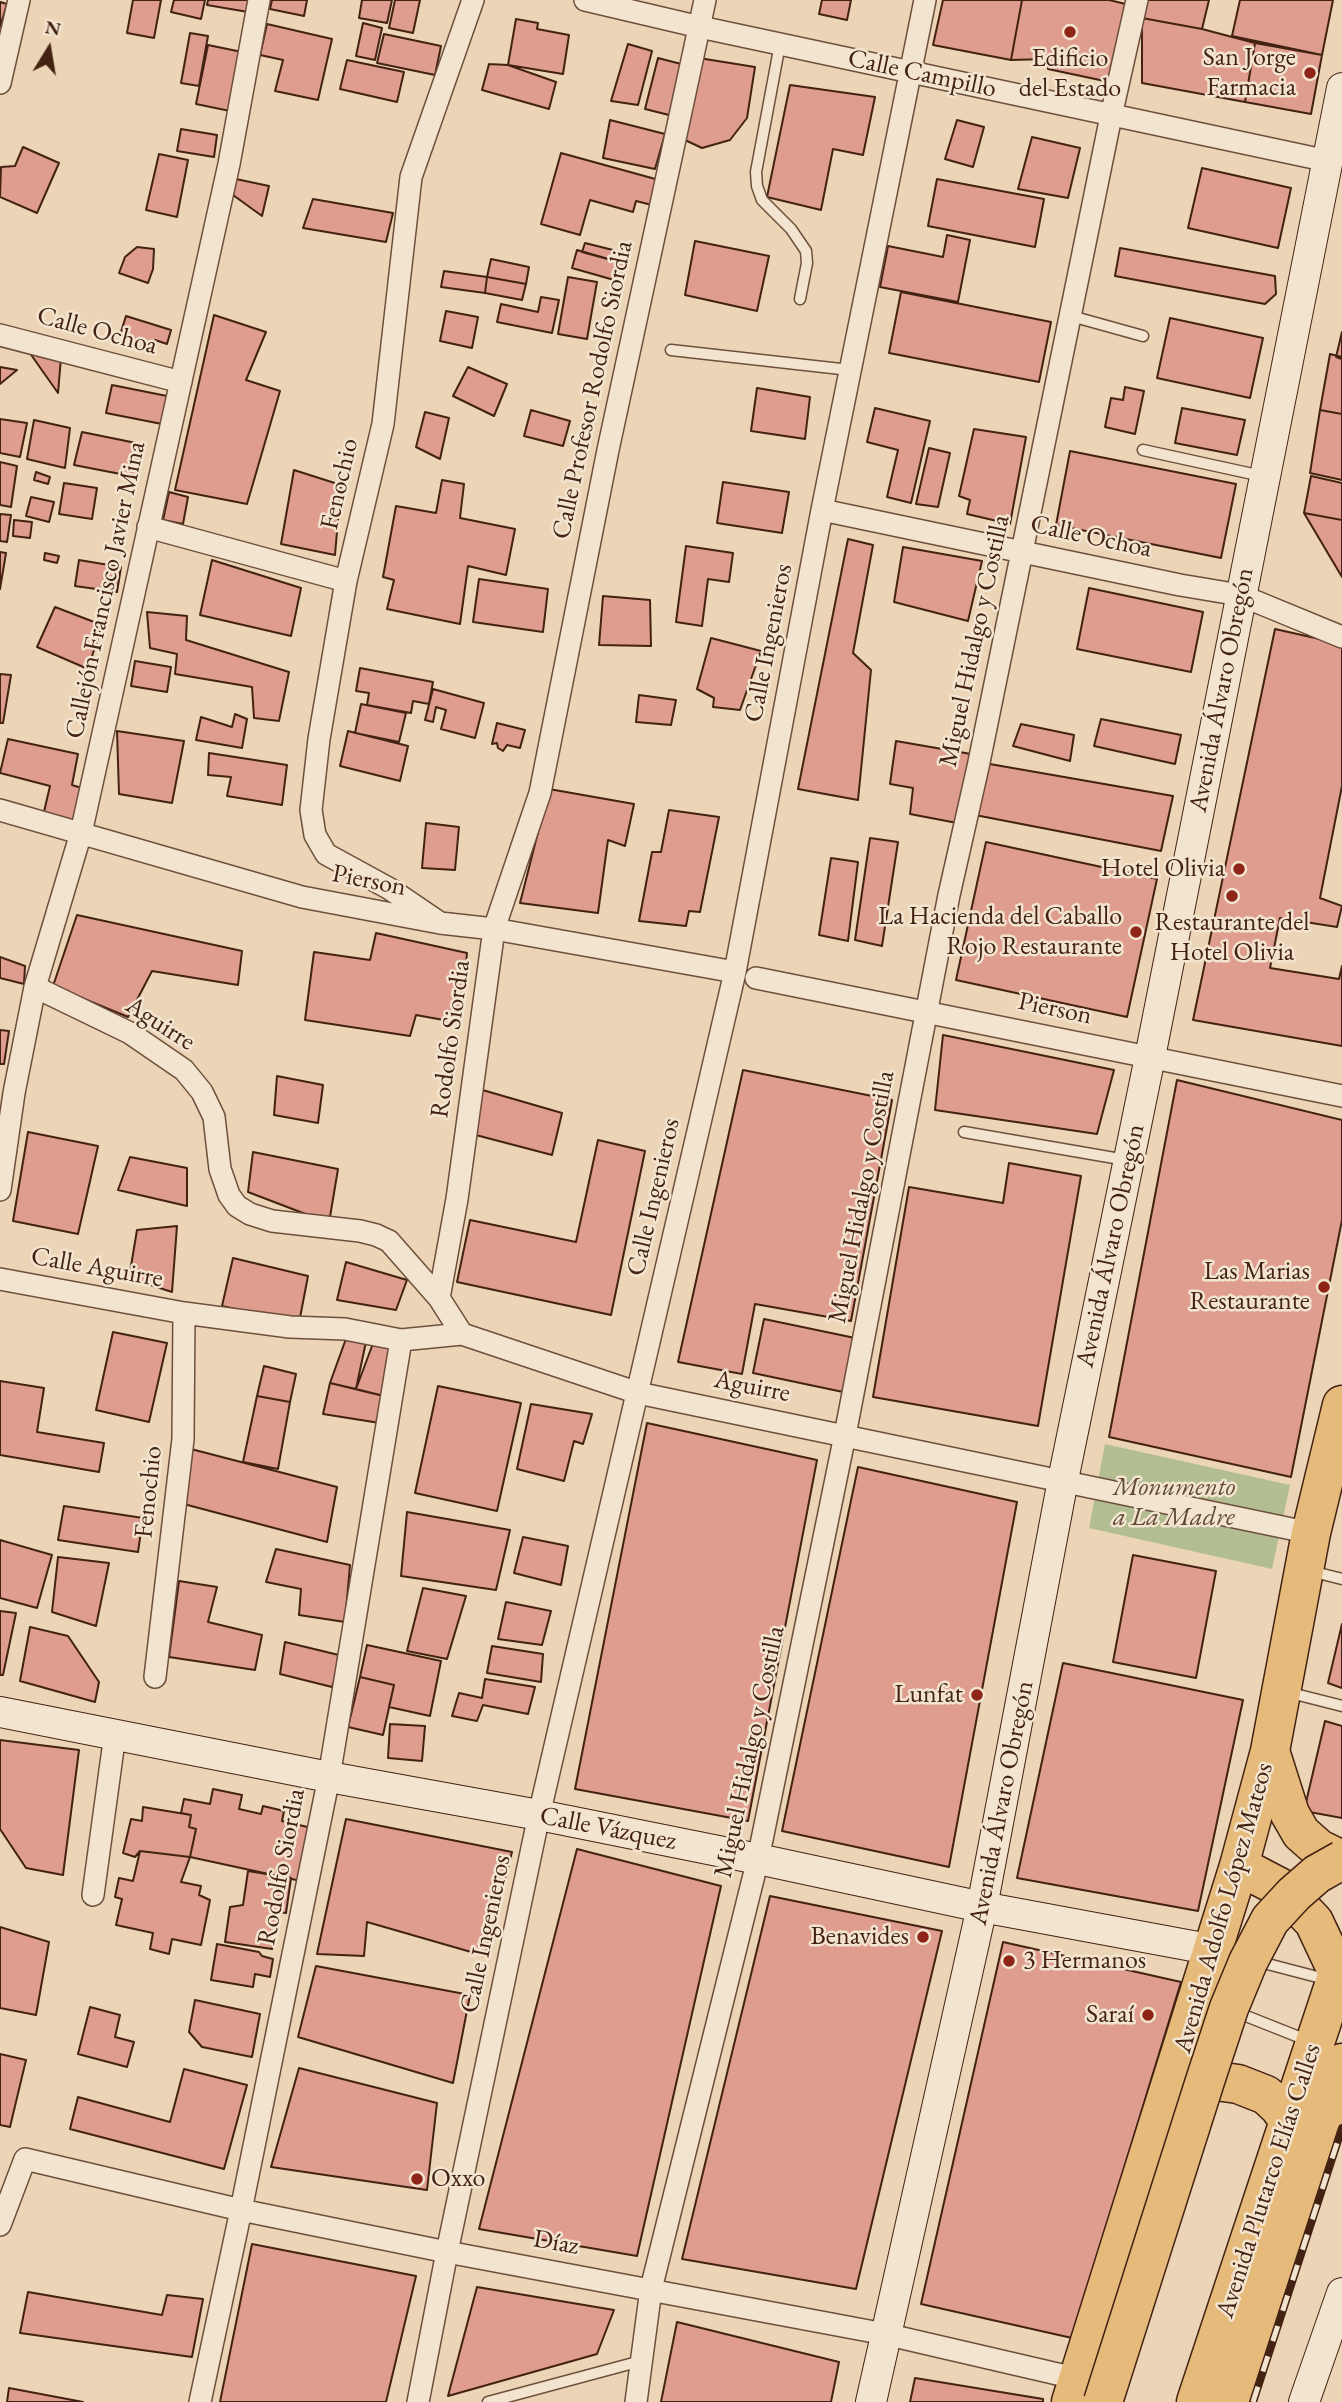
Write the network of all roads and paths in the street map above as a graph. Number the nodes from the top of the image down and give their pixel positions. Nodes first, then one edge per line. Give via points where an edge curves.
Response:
1 (19, 0) edge
2 (259, 0) edge
3 (473, 0) edge
4 (585, 0) edge
5 (705, 0) edge
6 (925, 0) edge
7 (1137, 0) edge
8 (700, 27) junction
9 (780, 44) junction
10 (909, 71) junction
11 (0, 83) edge
12 (1342, 88) edge
13 (1111, 116) junction
14 (1335, 163) edge
15 (800, 299) dead end
16 (1071, 316) junction
17 (0, 335) edge
18 (1143, 336) dead end
19 (671, 350) dead end
20 (850, 370) junction
21 (181, 382) junction
22 (1143, 450) dead end
23 (1265, 476) junction
24 (822, 510) junction
25 (148, 527) junction
26 (1022, 550) junction
27 (346, 581) junction
28 (1240, 595) junction
29 (1342, 637) edge
30 (540, 793) joint
31 (0, 810) edge
32 (81, 833) junction
33 (440, 923) junction
34 (494, 929) junction
35 (735, 972) junction
36 (756, 978) dead end
37 (35, 986) junction
38 (926, 1011) junction
39 (1150, 1057) junction
40 (1342, 1096) edge
41 (964, 1132) dead end
42 (1129, 1161) junction
43 (0, 1191) edge
44 (0, 1279) edge
45 (439, 1298) junction
46 (184, 1313) junction
47 (462, 1334) junction
48 (401, 1340) junction
49 (638, 1393) junction
50 (1342, 1405) edge
51 (845, 1435) junction
52 (1063, 1480) junction
53 (1316, 1525) junction
54 (1342, 1579) edge
55 (155, 1677) dead end
56 (1281, 1691) junction
57 (1342, 1706) edge
58 (0, 1712) edge
59 (115, 1734) junction
60 (1270, 1751) junction
61 (329, 1777) junction
62 (540, 1815) junction
63 (758, 1858) junction
64 (1342, 1860) edge
65 (1239, 1866) junction
66 (1342, 1886) edge
67 (1294, 1894) junction
68 (93, 1895) dead end
69 (982, 1907) junction
70 (1228, 1953) junction
71 (1338, 1972) edge
72 (1199, 1997) junction
73 (1333, 2047) edge
74 (1169, 2095) junction
75 (1288, 2120) junction
76 (241, 2210) junction
77 (0, 2225) edge
78 (447, 2252) junction
79 (651, 2289) junction
80 (1342, 2293) edge
81 (885, 2334) junction
82 (643, 2361) junction
83 (1084, 2395) edge
84 (200, 2402) edge
85 (418, 2402) edge
86 (488, 2402) edge
87 (636, 2402) edge
88 (871, 2402) edge
89 (1196, 2402) edge
90 (1217, 2402) edge
91 (1236, 2402) edge
92 (1304, 2402) edge

1 - 11 street
2 - 21 street, Callejón Francisco Javier Mina
3 - 27 street, Fenochio via 411,177 383,424
4 - 8 street, Calle Campillo
5 - 8 street, Calle Profesor Rodolfo Siordia
6 - 10 street, Calle Ingenieros
7 - 13 street, Miguel Hidalgo y Costilla
8 - 9 street, Calle Campillo
8 - 30 street, Calle Profesor Rodolfo Siordia via 608,450
9 - 10 street, Calle Campillo
9 - 15 lane via 757,186 762,200 806,251
10 - 13 street, Calle Campillo
10 - 20 street, Calle Ingenieros
12 - 14 street, Avenida Álvaro Obregón
13 - 14 street, Calle Campillo
13 - 16 street, Miguel Hidalgo y Costilla
14 - 23 street, Avenida Álvaro Obregón
16 - 18 lane
16 - 26 street, Miguel Hidalgo y Costilla
17 - 21 street, Calle Ochoa
19 - 20 lane
20 - 24 street, Calle Ingenieros
21 - 25 street, Callejón Francisco Javier Mina
22 - 23 lane
23 - 28 street, Avenida Álvaro Obregón
24 - 26 street, Calle Ochoa
24 - 35 street, Calle Ingenieros
25 - 27 street
25 - 32 street, Callejón Francisco Javier Mina
26 - 28 street, Calle Ochoa
26 - 38 street, Miguel Hidalgo y Costilla
27 - 33 street, Fenochio via 314,781 316,835 326,854
28 - 29 street, Calle Ochoa
28 - 39 street, Avenida Álvaro Obregón
30 - 34 street, Rodolfo Siordia
31 - 32 street, Pierson
32 - 33 street, Pierson via 302,897
32 - 37 street, Callejón Francisco Javier Mina
33 - 34 street, Pierson
34 - 35 street, Pierson
34 - 45 street, Rodolfo Siordia
35 - 49 street, Calle Ingenieros
36 - 38 street, Pierson
37 - 43 street, Callejón Francisco Javier Mina
37 - 45 street, Aguirre via 130,1033 184,1070 214,1117 220,1169 237,1206 288,1225 376,1235 389,1241
38 - 39 street, Pierson
38 - 51 street, Miguel Hidalgo y Costilla
39 - 40 street, Pierson
39 - 42 street, Avenida Álvaro Obregón
41 - 42 lane
42 - 52 street, Avenida Álvaro Obregón
44 - 46 street, Calle Aguirre
45 - 47 street
46 - 48 street, Aguirre via 345,1329
46 - 55 street, Fenochio via 183,1439
47 - 48 street, Aguirre
47 - 49 street, Aguirre
48 - 61 street, Rodolfo Siordia
49 - 51 street, Aguirre
49 - 62 street, Calle Ingenieros
50 - 53 highway, Avenida Adolfo López Mateos
51 - 52 street, Aguirre
51 - 63 street, Miguel Hidalgo y Costilla
52 - 53 street, Aguirre
52 - 69 street, Avenida Álvaro Obregón
53 - 54 lane
53 - 56 highway, Avenida Adolfo López Mateos
56 - 57 lane
56 - 60 highway, Avenida Adolfo López Mateos
58 - 59 street, Calle Vázquez
59 - 61 street, Calle Vázquez
59 - 68 street
60 - 64 highway via 1290,1814 1301,1833
60 - 65 highway, Avenida Adolfo López Mateos
61 - 62 street, Calle Vázquez
61 - 76 street, Rodolfo Siordia
62 - 63 street, Calle Vázquez
62 - 78 street, Calle Ingenieros
63 - 69 street, Calle Vázquez
63 - 79 street, Miguel Hidalgo y Costilla
64 - 67 highway, bridge
65 - 70 highway, Avenida Adolfo López Mateos
65 - 71 highway via 1281,1888 1300,1906 1314,1922
66 - 67 highway
67 - 83 highway, bridge via 1270,1920 1248,1962
69 - 70 street, Calle Vázquez
69 - 81 street, Avenida Álvaro Obregón
70 - 71 lane
70 - 72 highway, Avenida Adolfo López Mateos
71 - 73 highway, Avenida Plutarco Elías Calles
72 - 73 lane
72 - 74 highway, Avenida Adolfo López Mateos
73 - 75 highway, Avenida Plutarco Elías Calles
73 - 90 highway
73 - 91 highway
74 - 75 highway via 1198,2082 1238,2084 1266,2095
74 - 83 highway, Avenida Adolfo López Mateos
75 - 89 highway, Avenida Plutarco Elías Calles
76 - 77 street, Díaz via 25,2158
76 - 78 street, Díaz
76 - 84 street, Rodolfo Siordia
78 - 79 street, Díaz
78 - 85 street, Calle Ingenieros
79 - 81 street, Díaz
79 - 82 street, Miguel Hidalgo y Costilla
80 - 92 street
81 - 83 street, Díaz
81 - 88 street, Avenida Álvaro Obregón
82 - 86 lane
82 - 87 street, Miguel Hidalgo y Costilla

